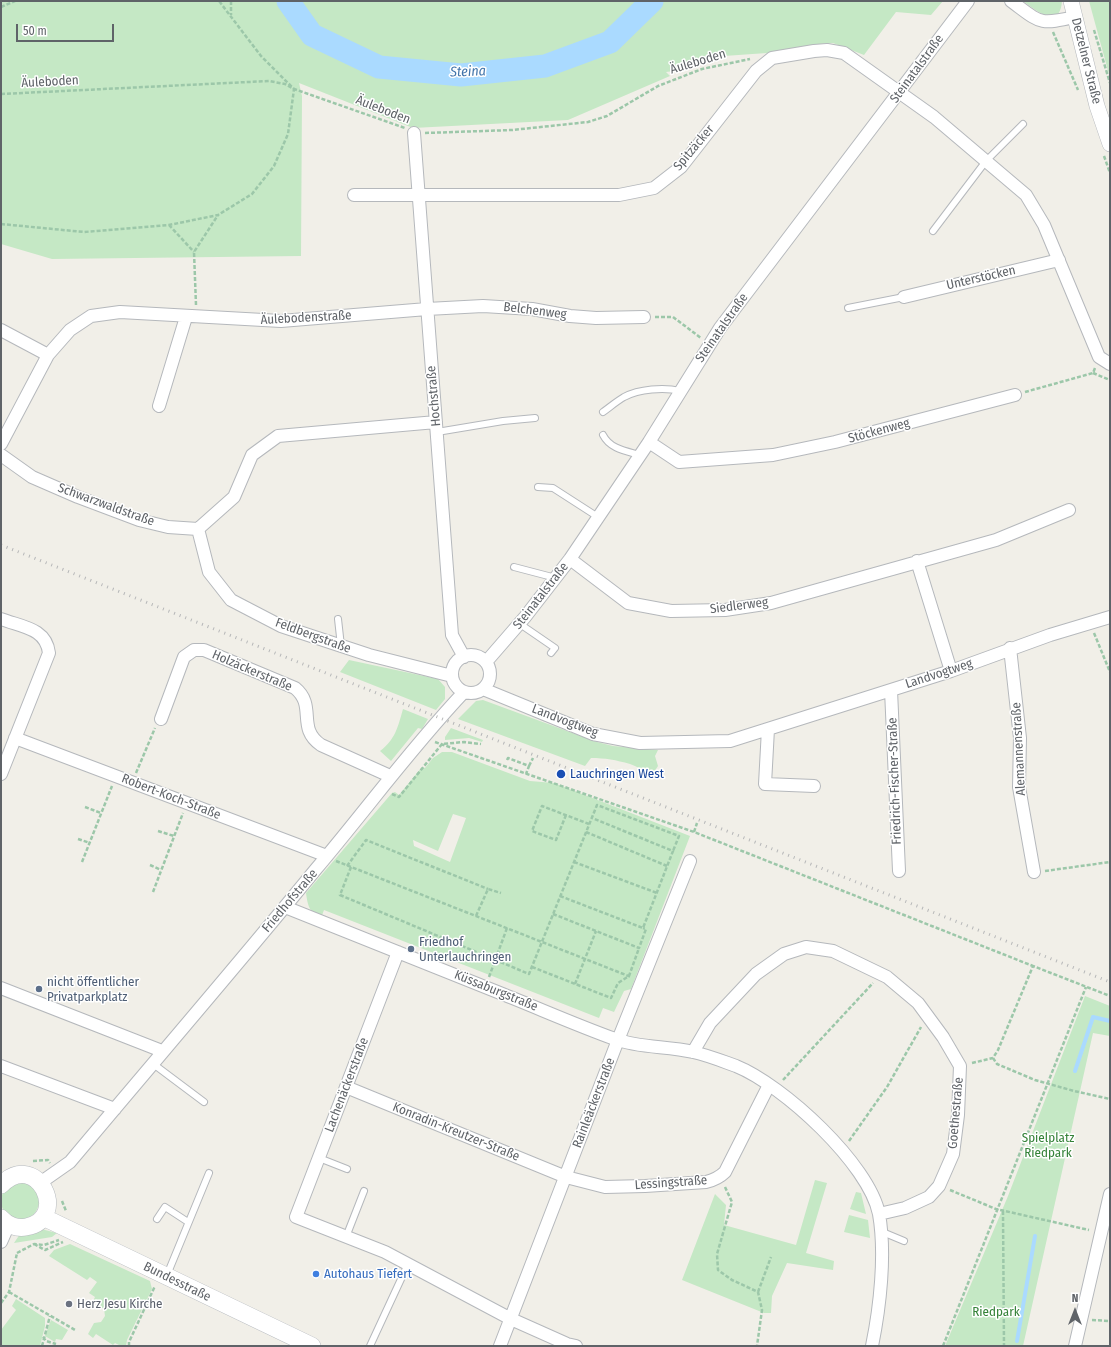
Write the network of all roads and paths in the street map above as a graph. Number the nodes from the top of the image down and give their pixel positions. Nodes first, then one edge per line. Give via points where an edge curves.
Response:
1 (15, 1) edge
2 (219, 1) edge
3 (231, 1) edge
4 (968, 1) edge
5 (1011, 1) edge
6 (1071, 1) edge
7 (1, 7) edge
8 (231, 16) junction
9 (1075, 17) junction
10 (1092, 23) dead end
11 (772, 58) junction
12 (1110, 83) edge
13 (294, 89) junction
14 (900, 92) junction
15 (1, 94) edge
16 (1023, 124) dead end
17 (414, 133) junction
18 (1110, 144) edge
19 (986, 161) junction
20 (354, 195) dead end
21 (418, 195) junction
22 (218, 215) junction
23 (1, 224) edge
24 (169, 225) junction
25 (933, 231) dead end
26 (194, 252) junction
27 (1059, 260) junction
28 (904, 297) joint
29 (848, 308) dead end
30 (427, 309) junction
31 (191, 317) junction
32 (644, 317) joint
33 (1, 330) edge
34 (709, 345) junction
35 (48, 355) junction
36 (1099, 357) junction
37 (1110, 364) edge
38 (1093, 373) junction
39 (1110, 380) edge
40 (680, 391) junction
41 (1015, 395) joint
42 (159, 406) dead end
43 (604, 412) dead end
44 (534, 418) dead end
45 (436, 427) junction
46 (604, 435) dead end
47 (649, 442) junction
48 (1, 444) edge
49 (1, 455) edge
50 (640, 455) junction
51 (538, 487) dead end
52 (1069, 510) dead end
53 (598, 517) junction
54 (198, 529) junction
55 (570, 559) junction
56 (917, 561) junction
57 (514, 567) dead end
58 (556, 578) junction
59 (1110, 617) edge
60 (1, 619) edge
61 (338, 619) dead end
62 (1090, 622) junction
63 (520, 624) junction
64 (341, 646) junction
65 (1010, 648) junction
66 (551, 653) dead end
67 (464, 657) junction
68 (486, 662) junction
69 (951, 671) junction
70 (1110, 672) edge
71 (452, 676) junction
72 (483, 689) junction
73 (891, 690) junction
74 (464, 692) junction
75 (161, 718) joint
76 (768, 729) junction
77 (423, 737) junction
78 (15, 738) junction
79 (442, 744) junction
80 (481, 744) dead end
81 (533, 758) dead end
82 (507, 760) dead end
83 (529, 766) junction
84 (1, 774) edge
85 (526, 774) junction
86 (116, 776) junction
87 (390, 776) junction
88 (132, 782) junction
89 (814, 786) dead end
90 (381, 788) junction
91 (186, 803) junction
92 (86, 807) dead end
93 (101, 813) junction
94 (566, 815) junction
95 (592, 818) junction
96 (697, 823) dead end
97 (589, 824) junction
98 (158, 831) dead end
99 (586, 832) junction
100 (694, 832) junction
101 (174, 836) junction
102 (78, 839) dead end
103 (90, 843) junction
104 (673, 851) junction
105 (327, 856) junction
106 (690, 861) dead end
107 (82, 862) dead end
108 (574, 862) junction
109 (1110, 862) edge
110 (150, 865) dead end
111 (347, 866) junction
112 (667, 866) junction
113 (351, 867) junction
114 (161, 870) junction
115 (899, 872) dead end
116 (1034, 872) joint
117 (488, 889) junction
118 (153, 892) dead end
119 (501, 893) dead end
120 (657, 894) junction
121 (560, 896) junction
122 (285, 907) junction
123 (553, 914) junction
124 (476, 916) junction
125 (507, 928) junction
126 (643, 928) junction
127 (596, 931) junction
128 (541, 942) junction
129 (639, 948) junction
130 (398, 952) junction
131 (586, 959) junction
132 (495, 960) junction
133 (1033, 966) junction
134 (532, 967) junction
135 (882, 974) junction
136 (629, 976) junction
137 (642, 981) junction
138 (575, 984) junction
139 (485, 987) junction
140 (1086, 987) junction
141 (1, 988) edge
142 (1110, 996) edge
143 (928, 1016) junction
144 (618, 1040) junction
145 (162, 1051) junction
146 (693, 1052) junction
147 (993, 1058) junction
148 (152, 1063) junction
149 (1, 1066) edge
150 (960, 1066) junction
151 (1047, 1083) junction
152 (346, 1087) junction
153 (771, 1087) junction
154 (1110, 1099) edge
155 (204, 1102) dead end
156 (115, 1109) junction
157 (842, 1152) junction
158 (319, 1158) junction
159 (347, 1169) dead end
160 (209, 1173) dead end
161 (720, 1176) junction
162 (566, 1177) junction
163 (40, 1183) junction
164 (1, 1184) edge
165 (939, 1186) junction
166 (364, 1191) dead end
167 (1110, 1194) edge
168 (63, 1202) dead end
169 (996, 1209) junction
170 (1002, 1210) junction
171 (879, 1214) junction
172 (43, 1217) junction
173 (68, 1217) dead end
174 (157, 1219) dead end
175 (5, 1221) edge
176 (188, 1222) junction
177 (880, 1231) junction
178 (1102, 1233) junction
179 (346, 1237) junction
180 (60, 1240) dead end
181 (904, 1241) dead end
182 (1, 1242) edge
183 (771, 1257) dead end
184 (408, 1264) junction
185 (160, 1280) junction
186 (9, 1292) junction
187 (758, 1292) junction
188 (1, 1303) edge
189 (50, 1316) junction
190 (511, 1319) junction
191 (1081, 1320) junction
192 (1110, 1321) edge
193 (75, 1330) dead end
194 (43, 1337) junction
195 (56, 1344) dead end
196 (42, 1346) edge
197 (129, 1346) edge
198 (312, 1346) edge
199 (370, 1346) edge
200 (500, 1346) edge
201 (576, 1346) edge
202 (757, 1346) edge
203 (872, 1346) edge
204 (943, 1346) edge
205 (1004, 1346) edge
206 (1075, 1346) edge

1 - 7 path
2 - 8 path
3 - 8 path
4 - 14 street, Steinatalstraße
5 - 9 street via 1039,21 1049,23
6 - 9 street, Detzelner Straße
8 - 13 path via 261,56
9 - 18 street, Detzelner Straße via 1097,106
10 - 12 path
11 - 14 street, Spitzäcker via 827,50 844,53
11 - 17 path, Äuleboden via 739,60 702,69 658,86 607,116 588,122 512,130
11 - 21 street, Spitzäcker via 756,71 681,167 654,188 619,194
13 - 15 path, Äuleboden via 285,84 269,81
13 - 17 path, Äuleboden via 399,124
13 - 22 path via 288,134 274,166 252,194
14 - 19 street
14 - 34 street, Steinatalstraße
16 - 19 lane
17 - 21 street, Hochstraße
19 - 25 lane
19 - 27 street via 1026,195 1044,225
20 - 21 street, Spitzäcker
21 - 30 street, Hochstraße
22 - 24 path
22 - 26 path
23 - 24 path via 84,232
24 - 26 path
26 - 31 path
27 - 28 street, Unterstöcken
27 - 36 street
28 - 29 lane
30 - 31 street, Äulebodenstraße via 281,321
30 - 32 street, Belchenweg via 483,306 532,309 596,318
30 - 45 street, Hochstraße
31 - 35 street, Äulebodenstraße via 120,312 91,316 70,330
31 - 42 street
32 - 34 path via 673,317
33 - 35 street
34 - 40 street, Steinatalstraße
35 - 48 street, Äulebodenstraße
36 - 37 street
36 - 38 path
38 - 39 path
38 - 41 path
40 - 43 lane via 670,389 635,393
40 - 47 street, Steinatalstraße
41 - 47 street, Stöckenweg via 835,442 773,455 679,462
44 - 45 lane
45 - 54 street via 278,436 252,455 234,497
45 - 67 street, Hochstraße via 452,634
46 - 50 lane via 612,446
47 - 50 street, Steinatalstraße
49 - 54 street, Schwarzwaldstraße via 32,477 78,497 168,528
50 - 53 street, Steinatalstraße
51 - 53 lane via 554,488
52 - 56 street, Siedlerweg via 996,540
53 - 55 street, Steinatalstraße
54 - 64 street, Feldbergstraße via 209,572 231,600 281,626
55 - 56 street, Siedlerweg via 628,603 671,611 725,610 771,603
55 - 58 street, Steinatalstraße
56 - 69 street
57 - 58 lane
58 - 63 street, Steinatalstraße
59 - 62 street, Landvogtweg
60 - 78 street via 41,634 47,643 49,654
61 - 64 lane
62 - 65 street, Landvogtweg
62 - 70 path
63 - 66 lane via 555,648
63 - 68 street, Steinatalstraße
64 - 71 street, Feldbergstraße
65 - 69 street, Landvogtweg
65 - 116 street, Alemannenstraße via 1020,738 1019,787
67 - 68 street via 476,656
67 - 71 street via 455,664
68 - 72 street via 490,680
69 - 73 street, Landvogtweg
71 - 74 street via 456,686
72 - 74 street via 477,692
72 - 76 street, Landvogtweg via 593,734 640,743 730,741
73 - 76 street, Landvogtweg
73 - 115 street, Friedrich-Fischer-Straße
74 - 77 street, Friedhofstraße
75 - 87 street, Holzäckerstraße via 184,657 194,650 204,650 295,688 303,695 308,730 313,740 321,746
75 - 88 path via 151,734
76 - 89 street via 765,784
77 - 79 path
77 - 87 street, Friedhofstraße
78 - 84 street
78 - 86 street, Robert-Koch-Straße
79 - 80 path
79 - 85 path
79 - 90 path via 399,797
81 - 83 path
82 - 83 path via 508,758
83 - 85 path
85 - 100 path
86 - 88 street, Robert-Koch-Straße
86 - 93 path
87 - 90 street, Friedhofstraße
88 - 91 street, Robert-Koch-Straße
90 - 105 street, Friedhofstraße
91 - 101 path
91 - 105 street, Robert-Koch-Straße
92 - 93 path
93 - 103 path
94 - 94 path via 542,806 532,831 556,840
94 - 97 path
95 - 97 path
95 - 104 path
95 - 104 path via 597,805 678,836
96 - 100 path
97 - 99 path
98 - 101 path
99 - 108 path
99 - 112 path
100 - 133 path
101 - 114 path
102 - 103 path
103 - 107 path
104 - 112 path
105 - 111 path
105 - 122 street, Friedhofstraße
106 - 137 street, Rainleäckerstraße
108 - 120 path
108 - 121 path
109 - 116 path
110 - 114 path
111 - 113 path
111 - 117 path via 366,840
112 - 120 path
113 - 124 path
113 - 132 path via 340,894
114 - 118 path
117 - 119 path
117 - 124 path
120 - 126 path
121 - 123 path
121 - 126 path
122 - 130 street, Küssaburgstraße
122 - 145 street, Friedhofstraße
123 - 127 path
123 - 128 path
124 - 125 path
125 - 128 path
125 - 132 path
126 - 129 path via 646,929
127 - 129 path
127 - 131 path
128 - 131 path
128 - 134 path
129 - 136 path
130 - 139 street, Küssaburgstraße
130 - 152 street, Lachenäckerstraße
131 - 136 path
131 - 138 path
132 - 134 path via 529,974
132 - 139 path
133 - 140 path
133 - 147 path
134 - 138 path
135 - 143 street, Goethestraße via 918,1003
135 - 146 street, Goethestraße via 833,951 806,947 784,954 756,974 710,1023
135 - 153 path
136 - 137 path
136 - 138 path via 618,983 611,998
137 - 144 street, Rainleäckerstraße
139 - 144 street, Küssaburgstraße
140 - 142 path
140 - 151 path
141 - 145 street
143 - 150 street, Goethestraße
143 - 157 path via 887,1087
144 - 146 street, Küssaburgstraße
144 - 162 street, Rainleäckerstraße
145 - 148 street, Friedhofstraße
146 - 153 street, Küssaburgstraße via 737,1067
147 - 150 path
147 - 151 path via 997,1064
148 - 155 lane
148 - 156 street, Friedhofstraße
149 - 156 street
150 - 165 street, Goethestraße via 953,1154
151 - 154 path via 1074,1092
151 - 169 path
152 - 158 street, Lachenäckerstraße
152 - 162 street, Konradin-Kreutzer-Straße
153 - 157 street, Küssaburgstraße via 816,1124
153 - 161 street, Lessingstraße via 725,1172
156 - 163 street, Friedhofstraße via 70,1162
157 - 171 street, Küssaburgstraße via 862,1177 873,1196
158 - 159 lane
158 - 179 street, Lachenäckerstraße via 296,1217
160 - 176 lane
161 - 162 street, Lessingstraße via 706,1182 605,1187
161 - 187 path via 732,1202 717,1254 718,1270 732,1280
162 - 190 street, Rainleäckerstraße
163 - 164 main road via 33,1177 16,1175
163 - 172 main road via 47,1196
165 - 169 path
165 - 171 street, Goethestraße via 929,1197 905,1208
166 - 179 lane
167 - 178 street
168 - 173 path
169 - 170 path
169 - 204 path
170 - 178 path
170 - 205 path
171 - 177 street, Küssaburgstraße
172 - 175 main road via 33,1225 21,1228
172 - 185 main road, Bundesstraße
174 - 176 lane via 165,1207
175 - 182 street
176 - 185 lane
177 - 181 lane
177 - 203 street, Küssaburgstraße via 880,1278
178 - 191 street
179 - 184 street
180 - 186 path via 44,1245 34,1244 17,1253
183 - 187 path
184 - 190 street
184 - 199 lane
185 - 197 path
185 - 198 main road, Bundesstraße
186 - 188 path
186 - 189 path
187 - 202 path via 762,1310
189 - 193 path
189 - 194 path
190 - 200 street, Rainleäckerstraße
190 - 201 street
191 - 192 path
191 - 206 street
194 - 195 path via 46,1341
194 - 196 path

